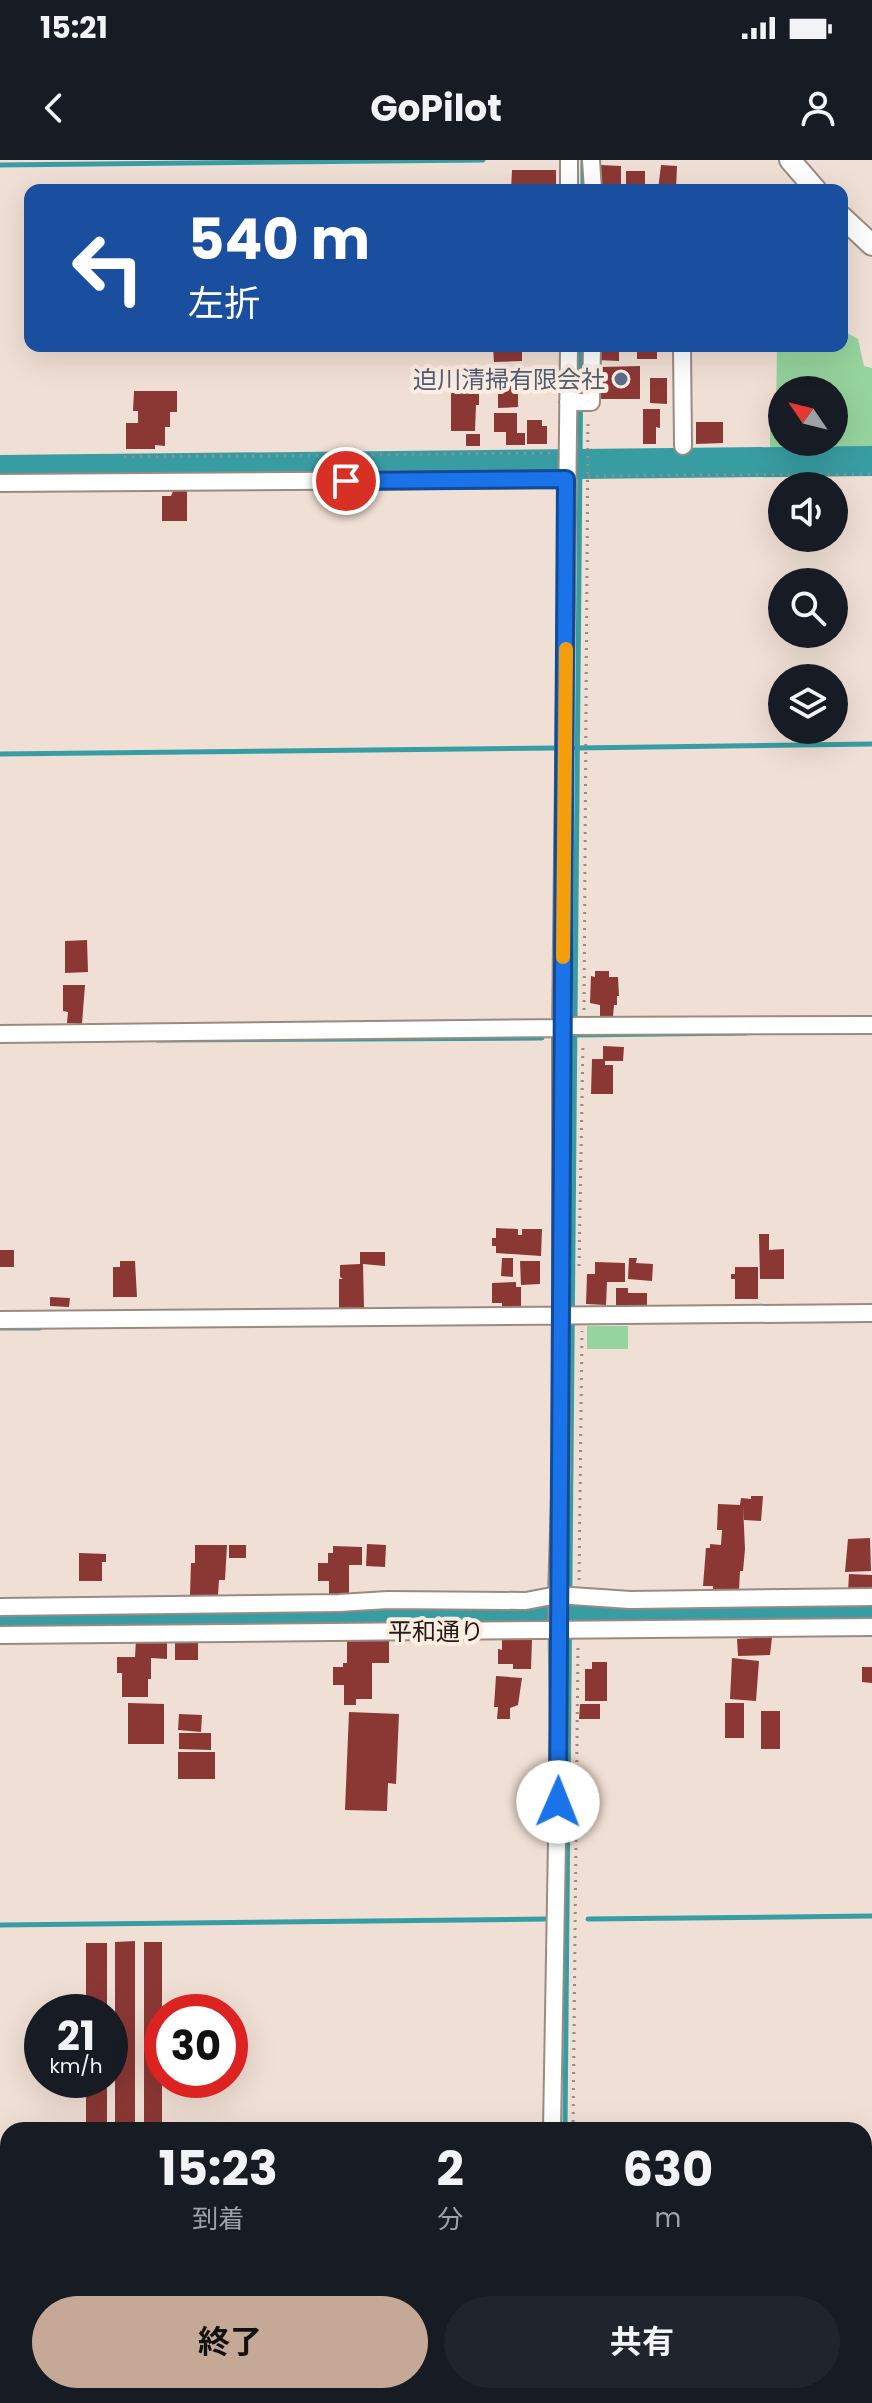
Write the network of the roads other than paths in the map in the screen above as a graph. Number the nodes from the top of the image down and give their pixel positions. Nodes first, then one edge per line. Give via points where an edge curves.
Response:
1 (569, 160) edge
2 (591, 160) edge
3 (792, 163) edge
4 (569, 184) edge
5 (593, 184) edge
6 (811, 184) edge
7 (848, 223) edge
8 (872, 245) edge
9 (570, 352) edge
10 (592, 352) edge
11 (682, 352) edge
12 (579, 402) junction
13 (683, 446) dead end
14 (567, 465) junction
15 (0, 483) edge
16 (872, 1025) edge
17 (573, 1028) junction
18 (0, 1034) edge
19 (872, 1313) edge
20 (572, 1317) junction
21 (0, 1320) edge
22 (567, 1596) junction
23 (872, 1597) edge
24 (0, 1607) edge
25 (872, 1627) edge
26 (566, 1629) junction
27 (0, 1635) edge
28 (552, 2122) edge

1 - 4 street
2 - 5 street
3 - 6 street
7 - 8 street
9 - 12 street
10 - 12 street via 591,402
11 - 13 street
12 - 14 street
14 - 15 street
14 - 17 street
16 - 17 street
17 - 18 street
17 - 20 street
19 - 20 street
20 - 21 street
20 - 22 street
22 - 23 street
22 - 24 street via 526,1601
22 - 26 street
25 - 26 street, 平和通り
26 - 27 street, 平和通り
26 - 28 street via 559,1725

